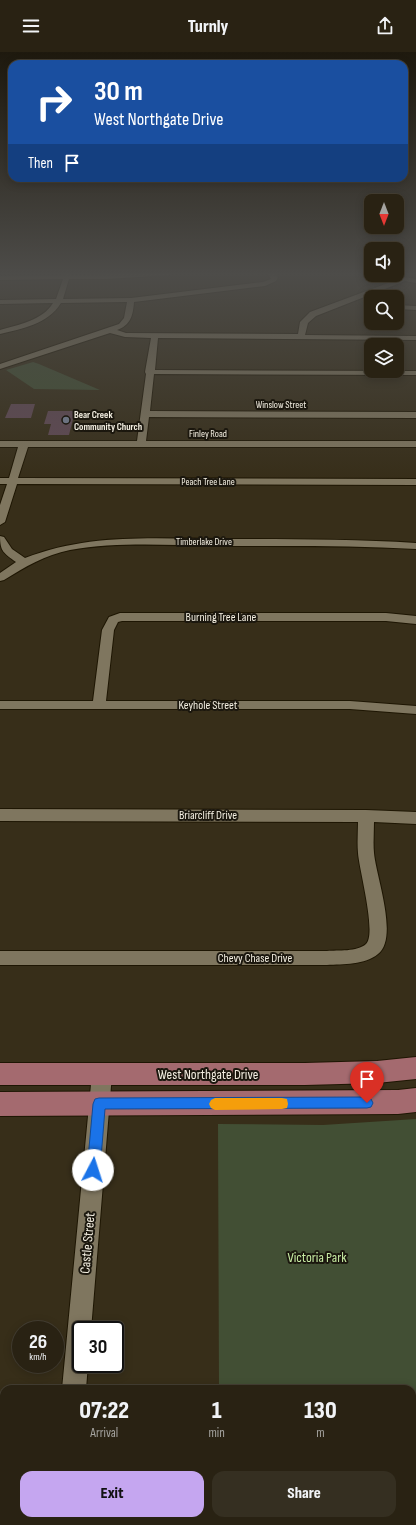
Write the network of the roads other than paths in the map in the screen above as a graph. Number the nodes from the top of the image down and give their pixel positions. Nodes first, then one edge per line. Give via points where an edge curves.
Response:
1 (79, 342) edge
2 (154, 342) edge
3 (0, 367) edge
4 (149, 372) junction
5 (416, 373) edge
6 (146, 414) junction
7 (416, 415) edge
8 (0, 444) edge
9 (24, 444) junction
10 (141, 444) junction
11 (416, 444) edge
12 (0, 481) edge
13 (13, 481) junction
14 (416, 482) edge
15 (0, 522) edge
16 (0, 539) edge
17 (416, 546) edge
18 (24, 562) junction
19 (0, 578) edge
20 (416, 620) edge
21 (99, 705) junction
22 (0, 706) edge
23 (416, 710) edge
24 (0, 815) edge
25 (366, 816) junction
26 (416, 818) edge
27 (0, 958) edge
28 (416, 1068) edge
29 (0, 1074) edge
30 (102, 1074) junction
31 (416, 1100) edge
32 (0, 1104) edge
33 (99, 1104) junction
34 (74, 1385) edge

1 - 3 street
2 - 4 street
4 - 5 street
4 - 6 street
6 - 7 street, Winslow Street
6 - 10 street
8 - 9 street, Finley Road
9 - 10 street, Finley Road
9 - 13 street
10 - 11 street, Finley Road
12 - 13 street, Peach Tree Lane
13 - 14 street, Peach Tree Lane
13 - 15 street
16 - 18 street via 8,551
17 - 18 street, Timberlake Drive via 371,543 114,542 70,547
18 - 19 street, Timberlake Drive
20 - 21 street, Burning Tree Lane via 386,617 120,617 113,620 108,630
21 - 22 street, Keyhole Street
21 - 23 street, Keyhole Street via 350,705
24 - 25 street, Briarcliff Drive
25 - 26 street, Briarcliff Drive
25 - 27 street, Chevy Chase Drive via 366,852 379,927 374,947 367,952 327,958
28 - 30 main road, West Northgate Drive via 355,1074
29 - 30 main road, West Northgate Drive
30 - 33 street, Castle Street
31 - 33 main road via 382,1103
32 - 33 main road
33 - 34 street, Castle Street

